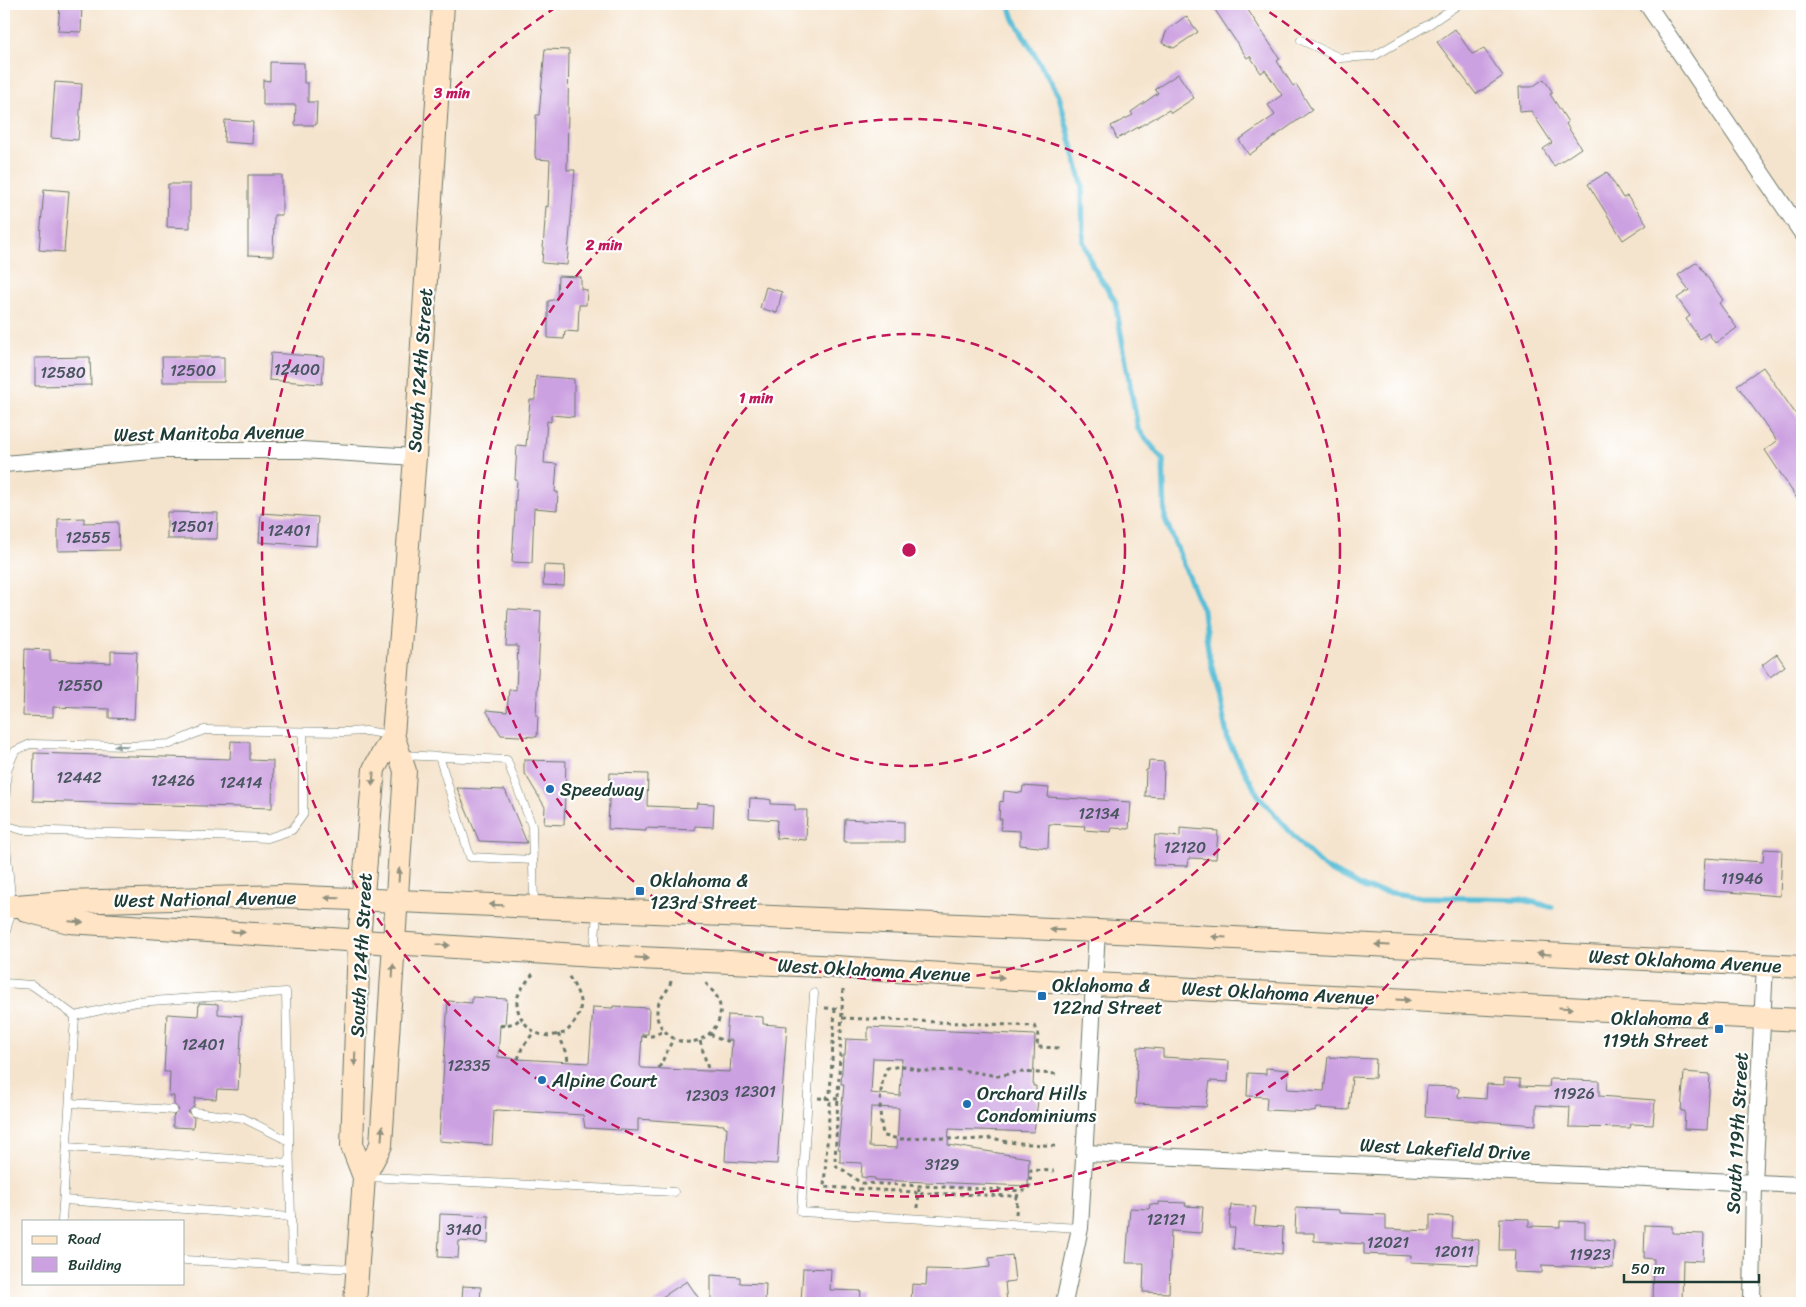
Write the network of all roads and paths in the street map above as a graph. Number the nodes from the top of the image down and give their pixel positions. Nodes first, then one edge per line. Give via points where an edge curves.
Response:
1 (443, 4) edge
2 (1459, 4) edge
3 (1647, 4) edge
4 (1301, 40) dead end
5 (1802, 233) edge
6 (415, 457) junction
7 (4, 464) edge
8 (303, 732) junction
9 (396, 745) junction
10 (440, 756) junction
11 (4, 825) edge
12 (533, 860) junction
13 (363, 899) junction
14 (398, 901) junction
15 (534, 906) junction
16 (8, 907) edge
17 (598, 909) junction
18 (1097, 931) junction
19 (4, 940) edge
20 (359, 940) junction
21 (394, 942) junction
22 (594, 956) junction
23 (1766, 965) junction
24 (1802, 967) edge
25 (534, 974) dead end
26 (568, 975) dead end
27 (671, 981) dead end
28 (705, 982) dead end
29 (4, 983) edge
30 (1095, 984) junction
31 (843, 990) dead end
32 (814, 993) dead end
33 (834, 1009) dead end
34 (75, 1016) junction
35 (521, 1018) junction
36 (842, 1018) junction
37 (1763, 1018) junction
38 (1802, 1020) edge
39 (500, 1026) dead end
40 (534, 1032) junction
41 (664, 1032) junction
42 (558, 1034) junction
43 (710, 1034) junction
44 (642, 1036) dead end
45 (673, 1039) junction
46 (700, 1040) junction
47 (732, 1042) dead end
48 (1060, 1048) dead end
49 (518, 1059) dead end
50 (568, 1062) dead end
51 (660, 1068) dead end
52 (709, 1072) dead end
53 (1059, 1074) dead end
54 (826, 1098) junction
55 (838, 1099) junction
56 (70, 1103) junction
57 (173, 1110) dead end
58 (194, 1112) dead end
59 (289, 1142) junction
60 (1055, 1146) dead end
61 (67, 1148) junction
62 (1086, 1153) junction
63 (289, 1163) junction
64 (1054, 1172) dead end
65 (364, 1177) junction
66 (1754, 1183) junction
67 (1802, 1185) edge
68 (919, 1186) junction
69 (1018, 1190) junction
70 (674, 1192) dead end
71 (919, 1196) junction
72 (64, 1200) junction
73 (291, 1217) junction
74 (62, 1220) edge
75 (1080, 1228) junction
76 (185, 1260) edge
77 (292, 1266) junction
78 (357, 1269) junction
79 (355, 1303) edge
80 (1064, 1303) edge
81 (1752, 1303) edge

1 - 6 main road, South 124th Street
2 - 4 lane via 1374,56 1340,58
3 - 5 street
6 - 7 street, West Manitoba Avenue via 302,450 163,450
6 - 9 main road, South 124th Street
8 - 9 lane via 366,730
8 -> 11 lane via 204,730 170,744 30,744 15,751 6,770
8 - 11 lane via 303,815 292,830 268,838 22,830
9 - 10 lane
9 -> 13 main road, South 124th Street via 374,770
14 -> 9 main road, South 124th Street via 405,771
10 - 12 lane via 470,857
10 - 12 lane via 507,760 532,826
11 - 16 lane
12 - 15 lane
13 - 14 main road, West National Avenue
13 -> 16 main road, West National Avenue via 271,896 65,902
13 - 20 main road, South 124th Street
15 -> 14 main road, West Oklahoma Avenue
14 - 21 main road, South 124th Street
15 - 17 main road, West Oklahoma Avenue
16 - 19 lane
16 -> 20 main road, West National Avenue via 69,922
18 -> 17 main road, West Oklahoma Avenue
17 - 22 lane
23 -> 18 main road, West Oklahoma Avenue
18 - 30 street
20 - 21 main road, West National Avenue
20 -> 65 main road, South 124th Street via 352,1146
21 -> 22 main road, West Oklahoma Avenue
65 -> 21 main road, South 124th Street via 382,1145
22 -> 30 main road, West Oklahoma Avenue via 820,966
23 - 24 main road, West Oklahoma Avenue
23 - 37 street, South 119th Street
25 - 35 path via 518,995
26 - 42 path via 582,1006 574,1024 565,1033
27 - 41 path via 657,1007 657,1018
28 - 43 path via 717,997 720,1008
29 - 34 lane via 32,985
30 -> 37 main road, West Oklahoma Avenue
30 - 62 street
31 - 36 path
32 - 75 lane via 801,1212
33 - 54 path via 830,1094
34 - 56 lane
34 - 59 lane via 136,1002 286,992
35 - 39 path via 515,1023
35 - 40 path
36 - 48 path via 1034,1026 1038,1032 1037,1047
36 - 55 path
37 - 38 main road, West Oklahoma Avenue
37 - 66 street, South 119th Street
40 - 42 path via 544,1036
40 - 49 path
41 - 44 path
41 - 45 path
42 - 50 path
43 - 46 path
43 - 47 path
45 - 46 path via 684,1043
45 - 51 path
46 - 52 path
53 - 60 path via 1010,1072 998,1076 894,1066 884,1073 880,1113 884,1136 891,1138 993,1138
54 - 55 path
54 - 71 path via 830,1102 824,1187 915,1192
55 - 68 path via 837,1167 850,1172 859,1182
56 - 57 lane
56 - 61 lane
58 - 59 lane via 243,1118
59 - 63 lane
61 - 63 lane
61 - 72 lane
62 - 66 street, West Lakefield Drive
62 - 75 street
63 - 73 lane
64 - 69 path via 1031,1170 1029,1189
65 - 70 lane
65 - 78 main road, South 124th Street
66 - 67 street, West Lakefield Drive
66 - 81 street, South 119th Street
68 - 69 path
68 - 71 path
69 - 71 path via 1017,1199 1014,1196 923,1193
72 - 73 lane
72 - 74 lane
73 - 77 lane
75 - 80 street
76 - 77 lane
77 - 78 lane
78 - 79 main road, South 124th Street

